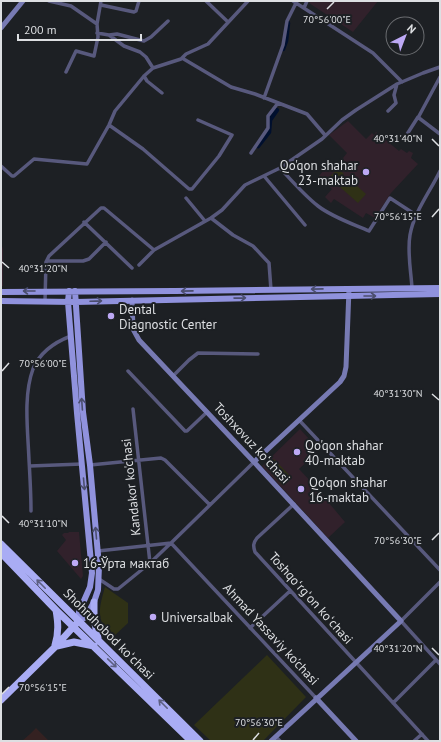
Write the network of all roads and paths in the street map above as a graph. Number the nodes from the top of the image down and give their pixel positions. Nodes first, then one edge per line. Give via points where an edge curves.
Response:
1 (24, 1) edge
2 (49, 1) edge
3 (138, 1) edge
4 (206, 1) edge
5 (248, 1) edge
6 (307, 1) edge
7 (294, 2) edge
8 (101, 3) edge
9 (304, 8) junction
10 (168, 21) dead end
11 (228, 22) junction
12 (97, 24) junction
13 (1, 28) edge
14 (97, 33) junction
15 (109, 35) junction
16 (182, 58) junction
17 (440, 67) edge
18 (153, 68) junction
19 (66, 72) dead end
20 (144, 76) junction
21 (440, 77) edge
22 (402, 82) junction
23 (397, 84) junction
24 (162, 93) dead end
25 (264, 98) junction
26 (278, 103) junction
27 (388, 111) dead end
28 (419, 116) junction
29 (198, 120) dead end
30 (109, 125) junction
31 (440, 134) edge
32 (326, 135) junction
33 (404, 139) dead end
34 (251, 153) dead end
35 (1, 166) edge
36 (280, 168) junction
37 (440, 171) edge
38 (264, 176) junction
39 (186, 198) dead end
40 (416, 215) junction
41 (211, 218) junction
42 (205, 221) junction
43 (84, 222) junction
44 (305, 225) dead end
45 (106, 242) junction
46 (154, 250) junction
47 (47, 261) junction
48 (139, 265) dead end
49 (132, 268) dead end
50 (412, 288) junction
51 (440, 288) edge
52 (349, 289) junction
53 (271, 290) junction
54 (44, 291) junction
55 (1, 292) edge
56 (72, 292) junction
57 (440, 294) edge
58 (349, 296) junction
59 (132, 300) junction
60 (1, 301) edge
61 (45, 301) junction
62 (72, 302) junction
63 (71, 336) junction
64 (258, 354) dead end
65 (128, 371) dead end
66 (173, 376) junction
67 (133, 409) dead end
68 (207, 412) junction
69 (299, 420) junction
70 (139, 460) junction
71 (254, 462) junction
72 (82, 464) junction
73 (90, 465) junction
74 (30, 466) junction
75 (94, 501) junction
76 (85, 502) junction
77 (294, 504) junction
78 (210, 506) junction
79 (32, 512) dead end
80 (171, 543) junction
81 (1, 544) edge
82 (147, 546) junction
83 (98, 551) junction
84 (1, 553) edge
85 (150, 563) junction
86 (440, 570) edge
87 (99, 579) junction
88 (440, 582) edge
89 (290, 590) junction
90 (94, 602) junction
91 (56, 610) junction
92 (400, 621) junction
93 (76, 624) junction
94 (250, 628) junction
95 (98, 638) junction
96 (94, 646) junction
97 (55, 647) junction
98 (436, 660) junction
99 (356, 662) junction
100 (440, 664) edge
101 (316, 698) junction
102 (1, 700) edge
103 (393, 703) junction
104 (422, 734) junction
105 (276, 736) junction
106 (191, 741) edge
107 (200, 741) edge
108 (271, 741) edge
109 (280, 741) edge
110 (356, 741) edge
111 (414, 741) edge
112 (428, 741) edge

1 - 13 street
2 - 12 street via 71,6
3 - 8 street via 134,12
4 - 11 street
5 - 11 street
6 - 9 street
7 - 9 street
7 - 25 street via 287,21 283,45
8 - 12 street
9 - 22 street via 373,54
10 - 15 street via 144,41 117,34
11 - 16 street via 208,44
12 - 14 street
14 - 15 street
14 - 19 street via 94,56 76,51
15 - 18 street via 124,46 140,52
16 - 18 street
16 - 25 street via 231,87
17 - 22 street
18 - 20 street
20 - 24 street
20 - 30 street via 116,111
21 - 28 street
22 - 23 street
23 - 27 street via 394,94 396,102
23 - 32 street via 352,113
25 - 26 street
26 - 32 street via 307,114
26 - 34 street via 268,116 268,128
28 - 31 street via 420,120
28 - 33 street
29 - 30 street via 232,135 192,189
30 - 35 street via 86,164 34,159 14,176
32 - 36 street
36 - 38 street
36 - 40 street via 319,207 369,231 390,198
37 - 40 street
38 - 41 street via 245,185
38 - 44 street
39 - 42 street
40 - 50 street via 409,242
41 - 42 street
41 - 53 street via 232,235 253,246 269,263
42 - 46 street
43 - 45 street
43 - 46 street via 104,208
43 - 47 street
45 - 47 street via 89,259 83,261
45 - 49 street
46 - 48 street
47 - 54 street
50 - 51 main road
50 - 52 main road
52 -> 53 main road
52 - 58 street
53 -> 56 main road
54 -> 55 main road
54 - 56 main road
54 - 61 street
56 - 62 main road
58 -> 57 main road
59 -> 58 main road
58 - 69 street via 344,376
62 -> 59 main road
59 - 66 street, Toshxovuz koʻchasi via 133,329 139,340
60 - 61 main road
61 - 62 main road
62 - 63 main road
73 -> 62 main road
63 - 72 main road
63 - 74 street via 58,341 45,351 34,368 29,389 27,426
64 - 66 street via 198,354 188,360
65 - 68 street via 186,432
66 - 68 street, Toshxovuz koʻchasi
67 - 70 street, Kandakor ko'chasi
68 - 71 street, Toshxovuz koʻchasi
69 - 71 street
69 - 86 street
70 - 73 street
70 - 78 street via 163,459
70 - 82 street, Kandakor ko'chasi
71 - 77 street, Toshxovuz koʻchasi
71 - 78 street
72 - 74 street
72 -> 76 main road
73 - 75 main road
74 - 79 street
75 - 76 main road
83 -> 75 main road
76 - 93 main road via 92,574 90,587
77 - 89 street, Toshqoʻrgʻon koʻchasi via 257,538 253,547
77 - 92 street, Toshxovuz koʻchasi
78 - 80 street
80 - 82 street
80 - 85 street
80 - 94 street, Ahmad Yassaviy ko'chasi
93 -> 81 highway, Shohruhobod koʻchasi
82 - 83 street
82 - 85 street, Kandakor ko'chasi
83 - 87 main road
84 - 91 highway, Shohruhobod koʻchasi
85 - 87 street via 118,589
87 - 90 main road
88 - 92 street
89 - 94 street
89 - 99 street, Toshqoʻrgʻon koʻchasi
90 - 93 main road via 86,617
90 - 95 highway
91 - 93 highway, Shohruhobod koʻchasi
91 - 97 highway via 58,634
92 - 98 street, Toshxovuz koʻchasi
92 - 99 street
93 - 95 highway, Shohruhobod koʻchasi
93 - 96 highway, Shohruhobod koʻchasi
93 - 97 highway
94 - 101 street, Ahmad Yassaviy ko'chasi
107 -> 95 highway, Shohruhobod koʻchasi
96 - 97 highway via 74,642
96 -> 106 highway, Shohruhobod koʻchasi
97 - 102 highway
98 - 100 street, Toshxovuz koʻchasi
98 - 103 street
99 - 101 street
99 - 103 street, Toshqoʻrgʻon koʻchasi
101 - 105 street
101 - 110 street, Ahmad Yassaviy ko'chasi
103 - 104 street, Toshqoʻrgʻon koʻchasi
104 - 111 street
104 - 112 street, Toshqoʻrgʻon koʻchasi
105 - 108 street
105 - 109 street

